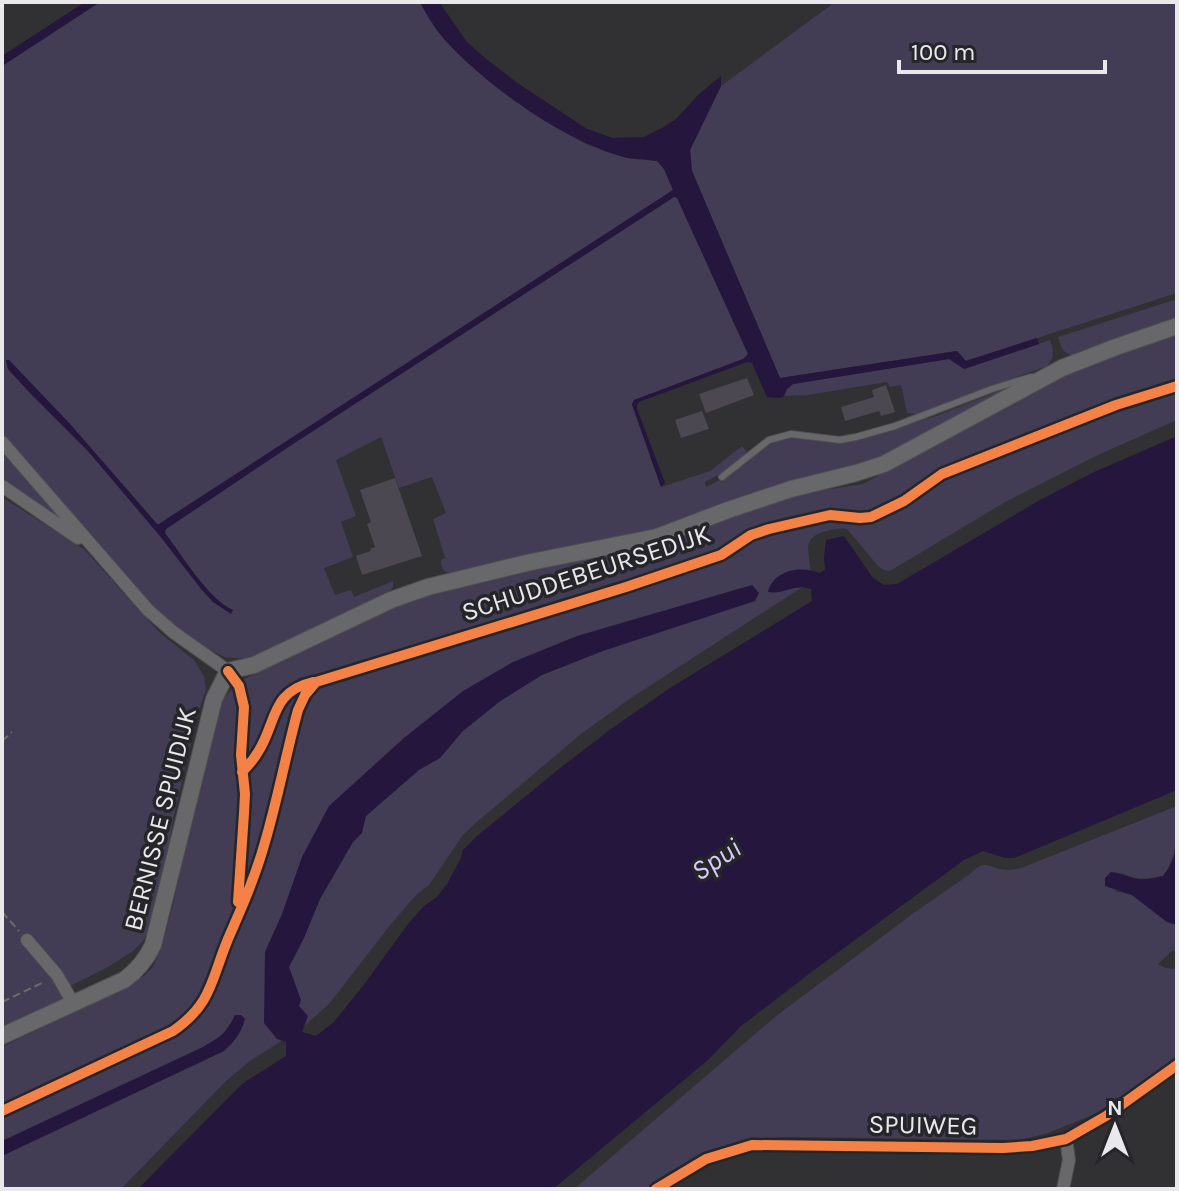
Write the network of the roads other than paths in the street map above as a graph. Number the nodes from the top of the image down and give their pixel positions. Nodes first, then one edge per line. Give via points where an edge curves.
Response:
1 (1177, 326) edge
2 (1062, 368) junction
3 (2, 442) edge
4 (722, 477) dead end
5 (2, 486) edge
6 (93, 549) junction
7 (228, 671) junction
8 (27, 940) road end
9 (73, 1003) junction
10 (2, 1036) edge
11 (1177, 1065) edge
12 (1066, 1139) junction
13 (656, 1189) edge
14 (1063, 1189) edge

1 - 2 street, SCHUDDEBEURSEDIJK
2 - 4 lane via 856,437 791,434 769,440
2 - 7 street, SCHUDDEBEURSEDIJK via 884,464 791,489 657,537 428,587 254,665
3 - 6 street
5 - 6 street
6 - 7 street via 148,610
7 - 9 street, BERNISSE SPUIDIJK via 214,699 147,958 124,980
8 - 9 street
9 - 10 street, BERNISSE SPUIDIJK
11 - 12 street, SPUIWEG
12 - 13 street, SPUIWEG via 1003,1148 752,1145 706,1159
12 - 14 street via 1069,1160

